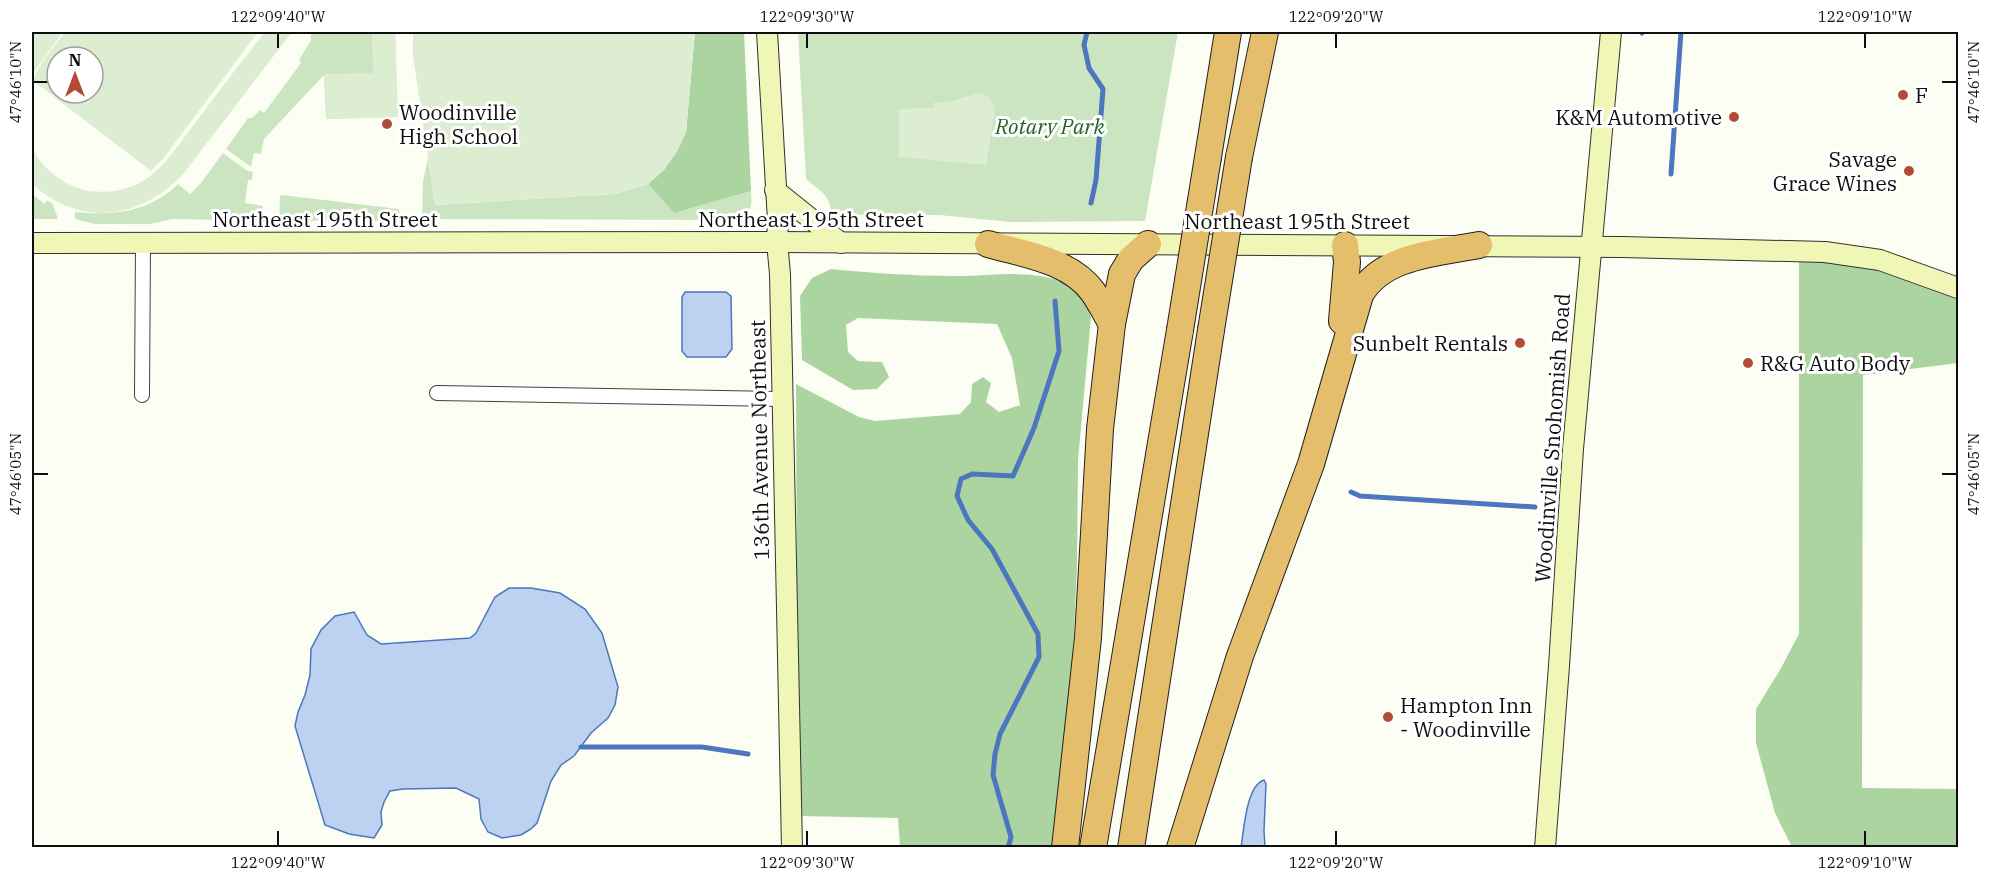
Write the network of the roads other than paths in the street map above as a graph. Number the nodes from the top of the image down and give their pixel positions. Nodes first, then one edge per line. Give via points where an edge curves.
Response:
1 (767, 32) edge
2 (1228, 32) edge
3 (1264, 32) edge
4 (1611, 32) edge
5 (776, 190) junction
6 (777, 242) junction
7 (32, 243) edge
8 (143, 243) junction
9 (841, 243) junction
10 (988, 244) junction
11 (1148, 244) junction
12 (1345, 244) junction
13 (1479, 245) junction
14 (1590, 247) junction
15 (1959, 288) edge
16 (1112, 324) junction
17 (437, 393) dead end
18 (1331, 393) junction
19 (142, 395) dead end
20 (782, 399) junction
21 (792, 848) edge
22 (1065, 848) edge
23 (1092, 848) edge
24 (1131, 848) edge
25 (1180, 848) edge
26 (1545, 848) edge

1 - 5 main road, 136th Avenue Northeast
2 - 23 highway, bridge
3 - 24 highway, bridge via 1239,157
4 - 14 main road, Woodinville Snohomish Road
5 - 6 main road, 136th Avenue Northeast
5 - 9 main road
6 - 8 main road, Northeast 195th Street
6 - 9 main road, Northeast 195th Street
6 - 20 main road, 136th Avenue Northeast
7 - 8 main road, Northeast 195th Street
8 - 19 street
9 - 10 main road, Northeast 195th Street
10 - 11 main road, Northeast 195th Street
10 - 16 highway via 1044,260 1076,275 1093,291
11 - 12 main road, Northeast 195th Street
11 - 16 highway via 1131,259 1122,274
12 - 13 main road, Northeast 195th Street
12 - 18 highway via 1342,322
13 - 14 main road, Northeast 195th Street
13 - 18 highway via 1404,261 1375,276 1360,295
14 - 15 main road, Northeast 195th Street via 1825,252 1880,260
14 - 26 main road, Woodinville Snohomish Road
16 - 22 highway via 1100,429 1088,638
17 - 20 street
18 - 25 highway via 1311,464 1240,656
20 - 21 main road, 136th Avenue Northeast

